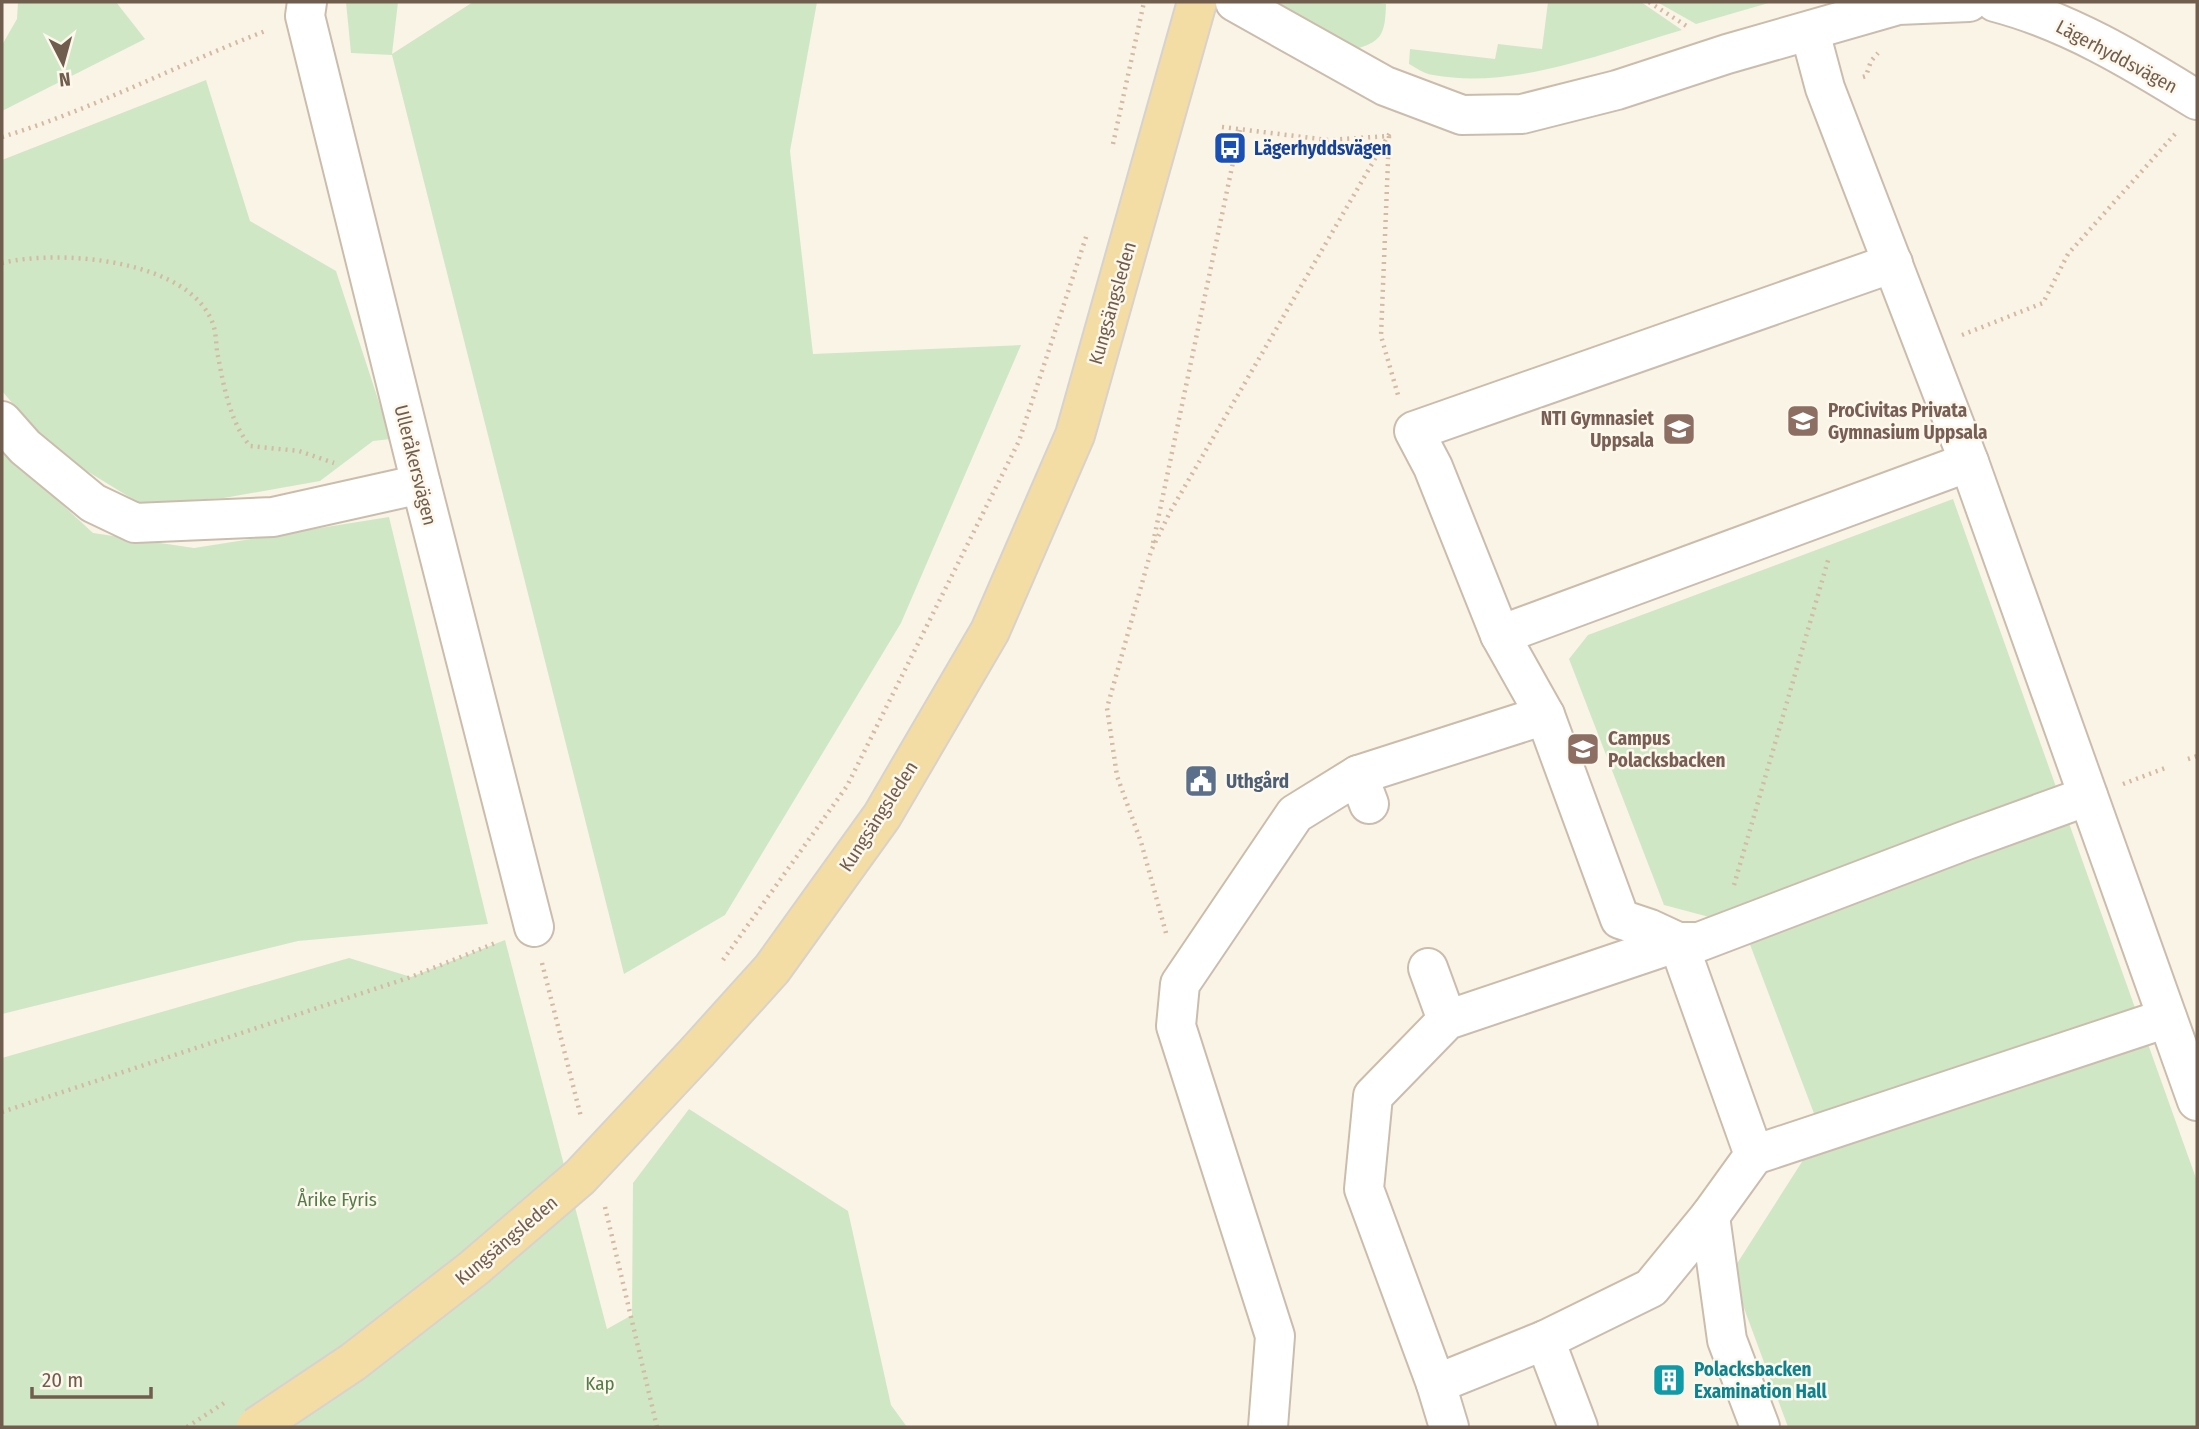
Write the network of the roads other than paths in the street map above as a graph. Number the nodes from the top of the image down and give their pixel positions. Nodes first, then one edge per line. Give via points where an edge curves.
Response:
1 (1197, 2) edge
2 (1235, 2) edge
3 (1969, 2) edge
4 (1996, 2) edge
5 (306, 9) edge
6 (1810, 32) junction
7 (2188, 115) edge
8 (1893, 263) junction
9 (2, 421) edge
10 (1969, 462) junction
11 (421, 484) junction
12 (1500, 635) junction
13 (1545, 715) junction
14 (2088, 796) junction
15 (534, 927) road end
16 (1678, 942) junction
17 (1428, 968) dead end
18 (2167, 1018) junction
19 (1447, 1020) junction
20 (2197, 1101) edge
21 (1754, 1155) junction
22 (1710, 1216) junction
23 (1545, 1340) junction
24 (1436, 1384) junction
25 (256, 1427) edge
26 (1268, 1427) edge
27 (1449, 1427) edge
28 (1578, 1427) edge
29 (1760, 1427) edge

1 - 25 main road, Kungsängsleden, bridge via 1074,435 990,631 882,816 772,969 580,1177 474,1268 353,1362
2 - 6 street via 1385,86 1462,115 1522,114
3 - 6 street via 1898,5
4 - 7 street, Lägerhyddsvägen via 2074,30 2139,64
5 - 11 street, Ulleråkersvägen
6 - 8 street via 1825,88
8 - 10 street
8 - 12 street via 1413,431 1433,467
9 - 11 street via 25,447 93,503 135,523 273,517
10 - 12 street
10 - 14 street
11 - 15 street, Ulleråkersvägen
12 - 13 street
13 - 16 street via 1620,919
13 - 26 street via 1295,814 1180,984 1176,1026 1275,1336
14 - 16 street via 1699,942
14 - 18 street
16 - 19 street
16 - 21 street
17 - 19 street
18 - 20 street
18 - 21 street
19 - 24 street via 1373,1096 1364,1189
21 - 22 street
22 - 23 street via 1650,1288
22 - 29 street via 1727,1340
23 - 24 street
23 - 28 street
24 - 27 street

